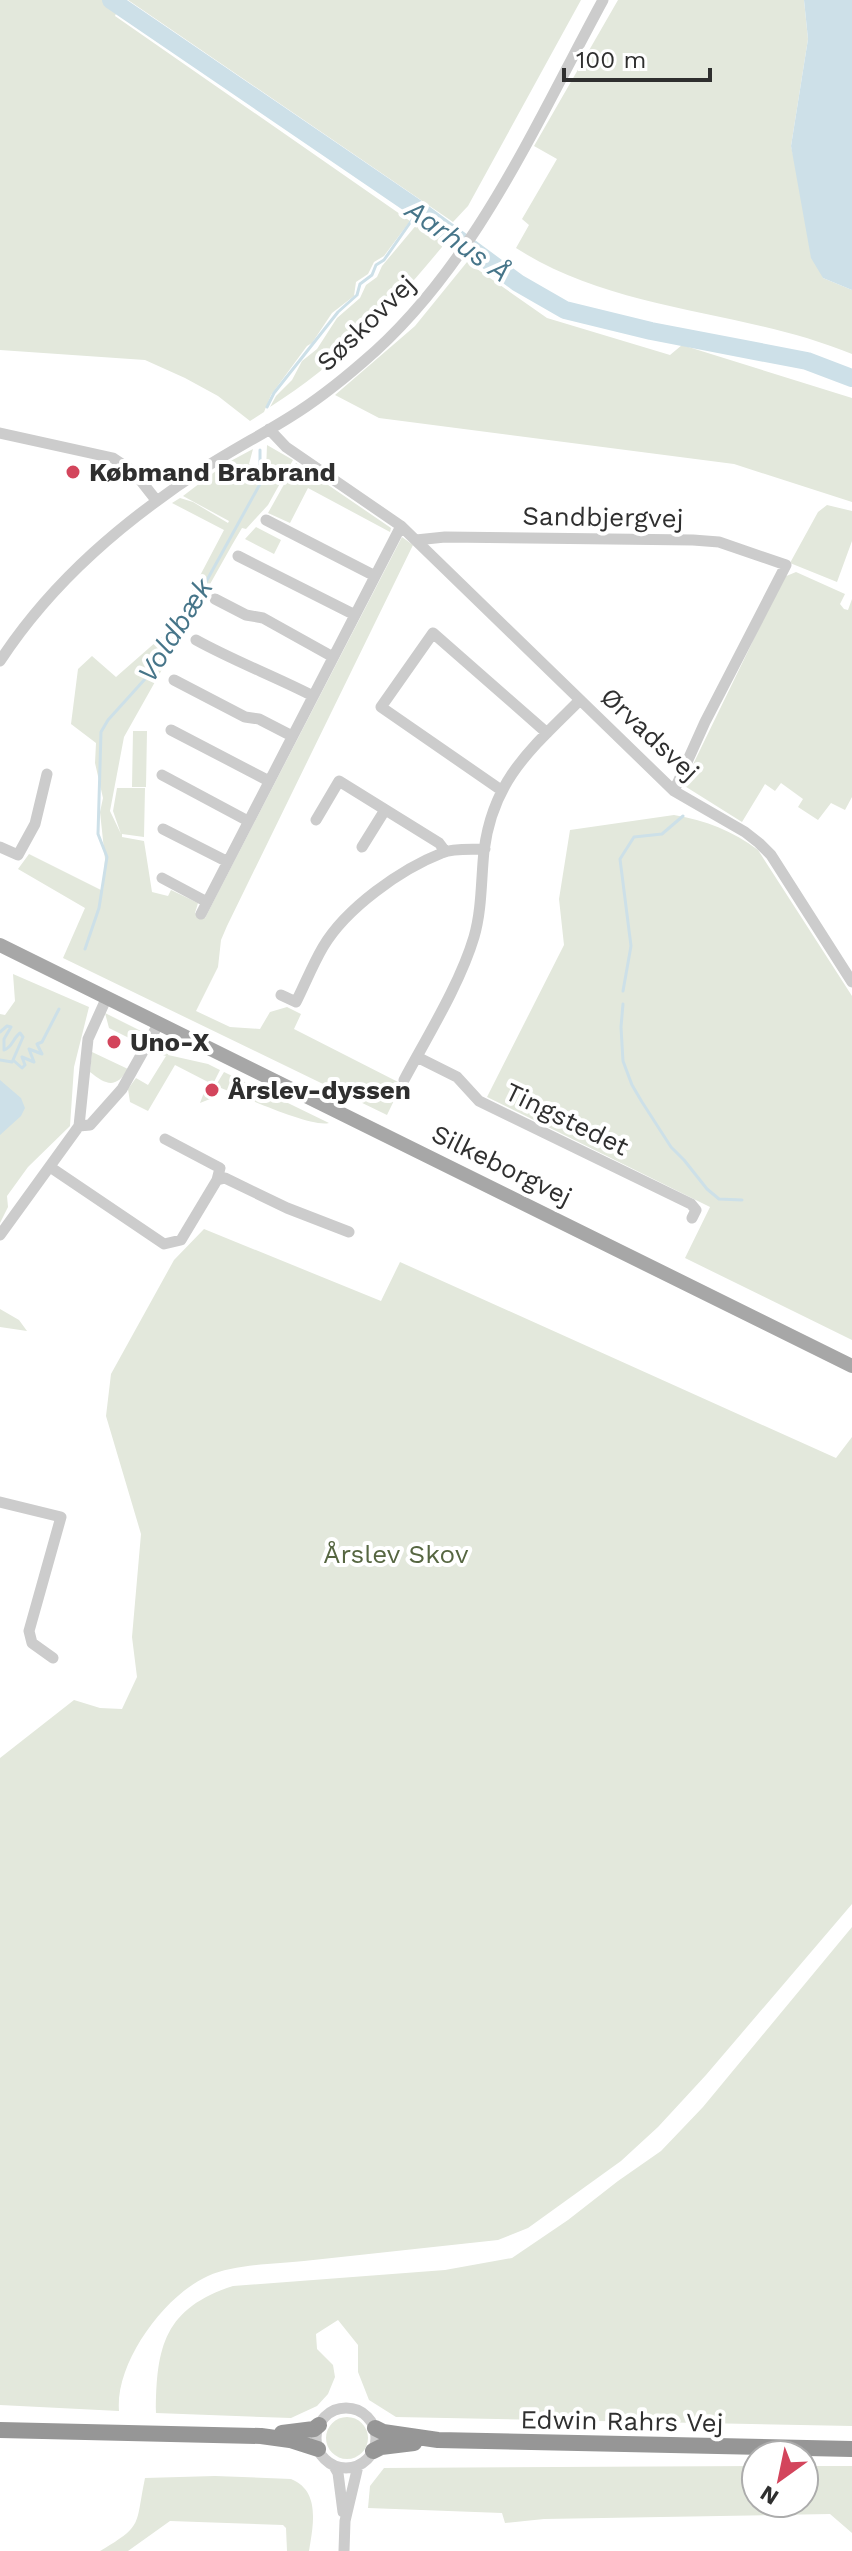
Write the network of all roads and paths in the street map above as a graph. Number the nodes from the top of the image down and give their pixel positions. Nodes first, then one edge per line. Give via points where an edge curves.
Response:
1 (603, 0) edge
2 (269, 429) junction
3 (0, 433) edge
4 (156, 500) junction
5 (266, 520) dead end
6 (401, 526) junction
7 (416, 540) junction
8 (238, 556) dead end
9 (375, 576) junction
10 (215, 599) dead end
11 (355, 615) junction
12 (196, 640) dead end
13 (333, 657) junction
14 (0, 661) edge
15 (174, 680) dead end
16 (313, 696) junction
17 (580, 700) junction
18 (171, 730) dead end
19 (547, 733) junction
20 (292, 736) junction
21 (47, 774) dead end
22 (162, 775) dead end
23 (269, 781) junction
24 (501, 790) junction
25 (674, 791) junction
26 (385, 810) junction
27 (316, 820) dead end
28 (248, 821) junction
29 (163, 829) dead end
30 (0, 847) edge
31 (362, 847) dead end
32 (485, 849) junction
33 (445, 851) junction
34 (226, 861) junction
35 (162, 878) dead end
36 (207, 902) junction
37 (201, 914) dead end
38 (0, 945) edge
39 (852, 982) edge
40 (281, 995) dead end
41 (107, 997) junction
42 (159, 1023) junction
43 (417, 1057) junction
44 (404, 1080) dead end
45 (79, 1126) junction
46 (165, 1139) dead end
47 (50, 1167) junction
48 (217, 1180) junction
49 (692, 1218) dead end
50 (349, 1232) dead end
51 (0, 1235) edge
52 (852, 1366) edge
53 (0, 1502) edge
54 (53, 1658) dead end
55 (319, 2425) junction
56 (375, 2428) junction
57 (0, 2430) edge
58 (261, 2436) junction
59 (438, 2440) junction
60 (318, 2449) junction
61 (852, 2449) edge
62 (373, 2451) junction
63 (334, 2466) junction
64 (358, 2466) junction
65 (345, 2521) junction
66 (344, 2551) edge

1 - 2 street, Søskovvej via 456,261 365,361
2 - 4 street, Søskovvej
2 - 6 street, Ørvadsvej
3 - 4 street via 113,458 134,472
4 - 14 street, Søskovvej via 80,563
5 - 9 street
6 - 7 street, Ørvadsvej
6 - 9 street
7 - 17 street, Ørvadsvej
7 - 25 street, Sandbjergvej via 693,540 719,542 786,565
8 - 11 street
9 - 11 street
10 - 13 street via 263,618
11 - 13 street
12 - 16 street
13 - 16 street
15 - 20 street
16 - 20 street
17 - 19 street
17 - 25 street, Ørvadsvej
18 - 23 street
19 - 24 street
19 - 24 street via 433,633 381,707
20 - 23 street
21 - 30 street via 35,824 18,855
22 - 28 street
23 - 28 street
24 - 32 street
25 - 39 street, Ørvadsvej via 771,855
26 - 27 street via 339,781
26 - 31 street
26 - 33 street
28 - 34 street
29 - 34 street
32 - 33 street
32 - 43 street via 476,932
33 - 40 street via 374,893 346,917 324,945 296,1002
34 - 36 street
35 - 36 street
36 - 37 street
38 - 41 main road, Silkeborgvej
41 - 42 main road, Silkeborgvej
41 - 45 street via 88,1039
42 - 45 street via 122,1089 90,1125
42 - 52 main road, Silkeborgvej
43 - 44 street
43 - 49 street, Tingstedet via 457,1077 479,1101 691,1204 696,1210
45 - 47 street
46 - 48 street via 220,1168
47 - 48 street via 164,1244 181,1240
47 - 51 street
48 - 50 street via 225,1178
53 - 54 street via 61,1517 29,1631 32,1643
55 - 56 street via 333,2411 348,2408 364,2414
55 - 58 highway
55 - 60 street
56 - 59 highway
56 - 62 street
57 - 58 highway
58 - 60 highway
59 - 61 highway, Edwin Rahrs Vej
59 - 62 highway
60 - 63 street
62 - 64 street
63 - 64 street
63 - 65 street
64 - 65 street
65 - 66 street

